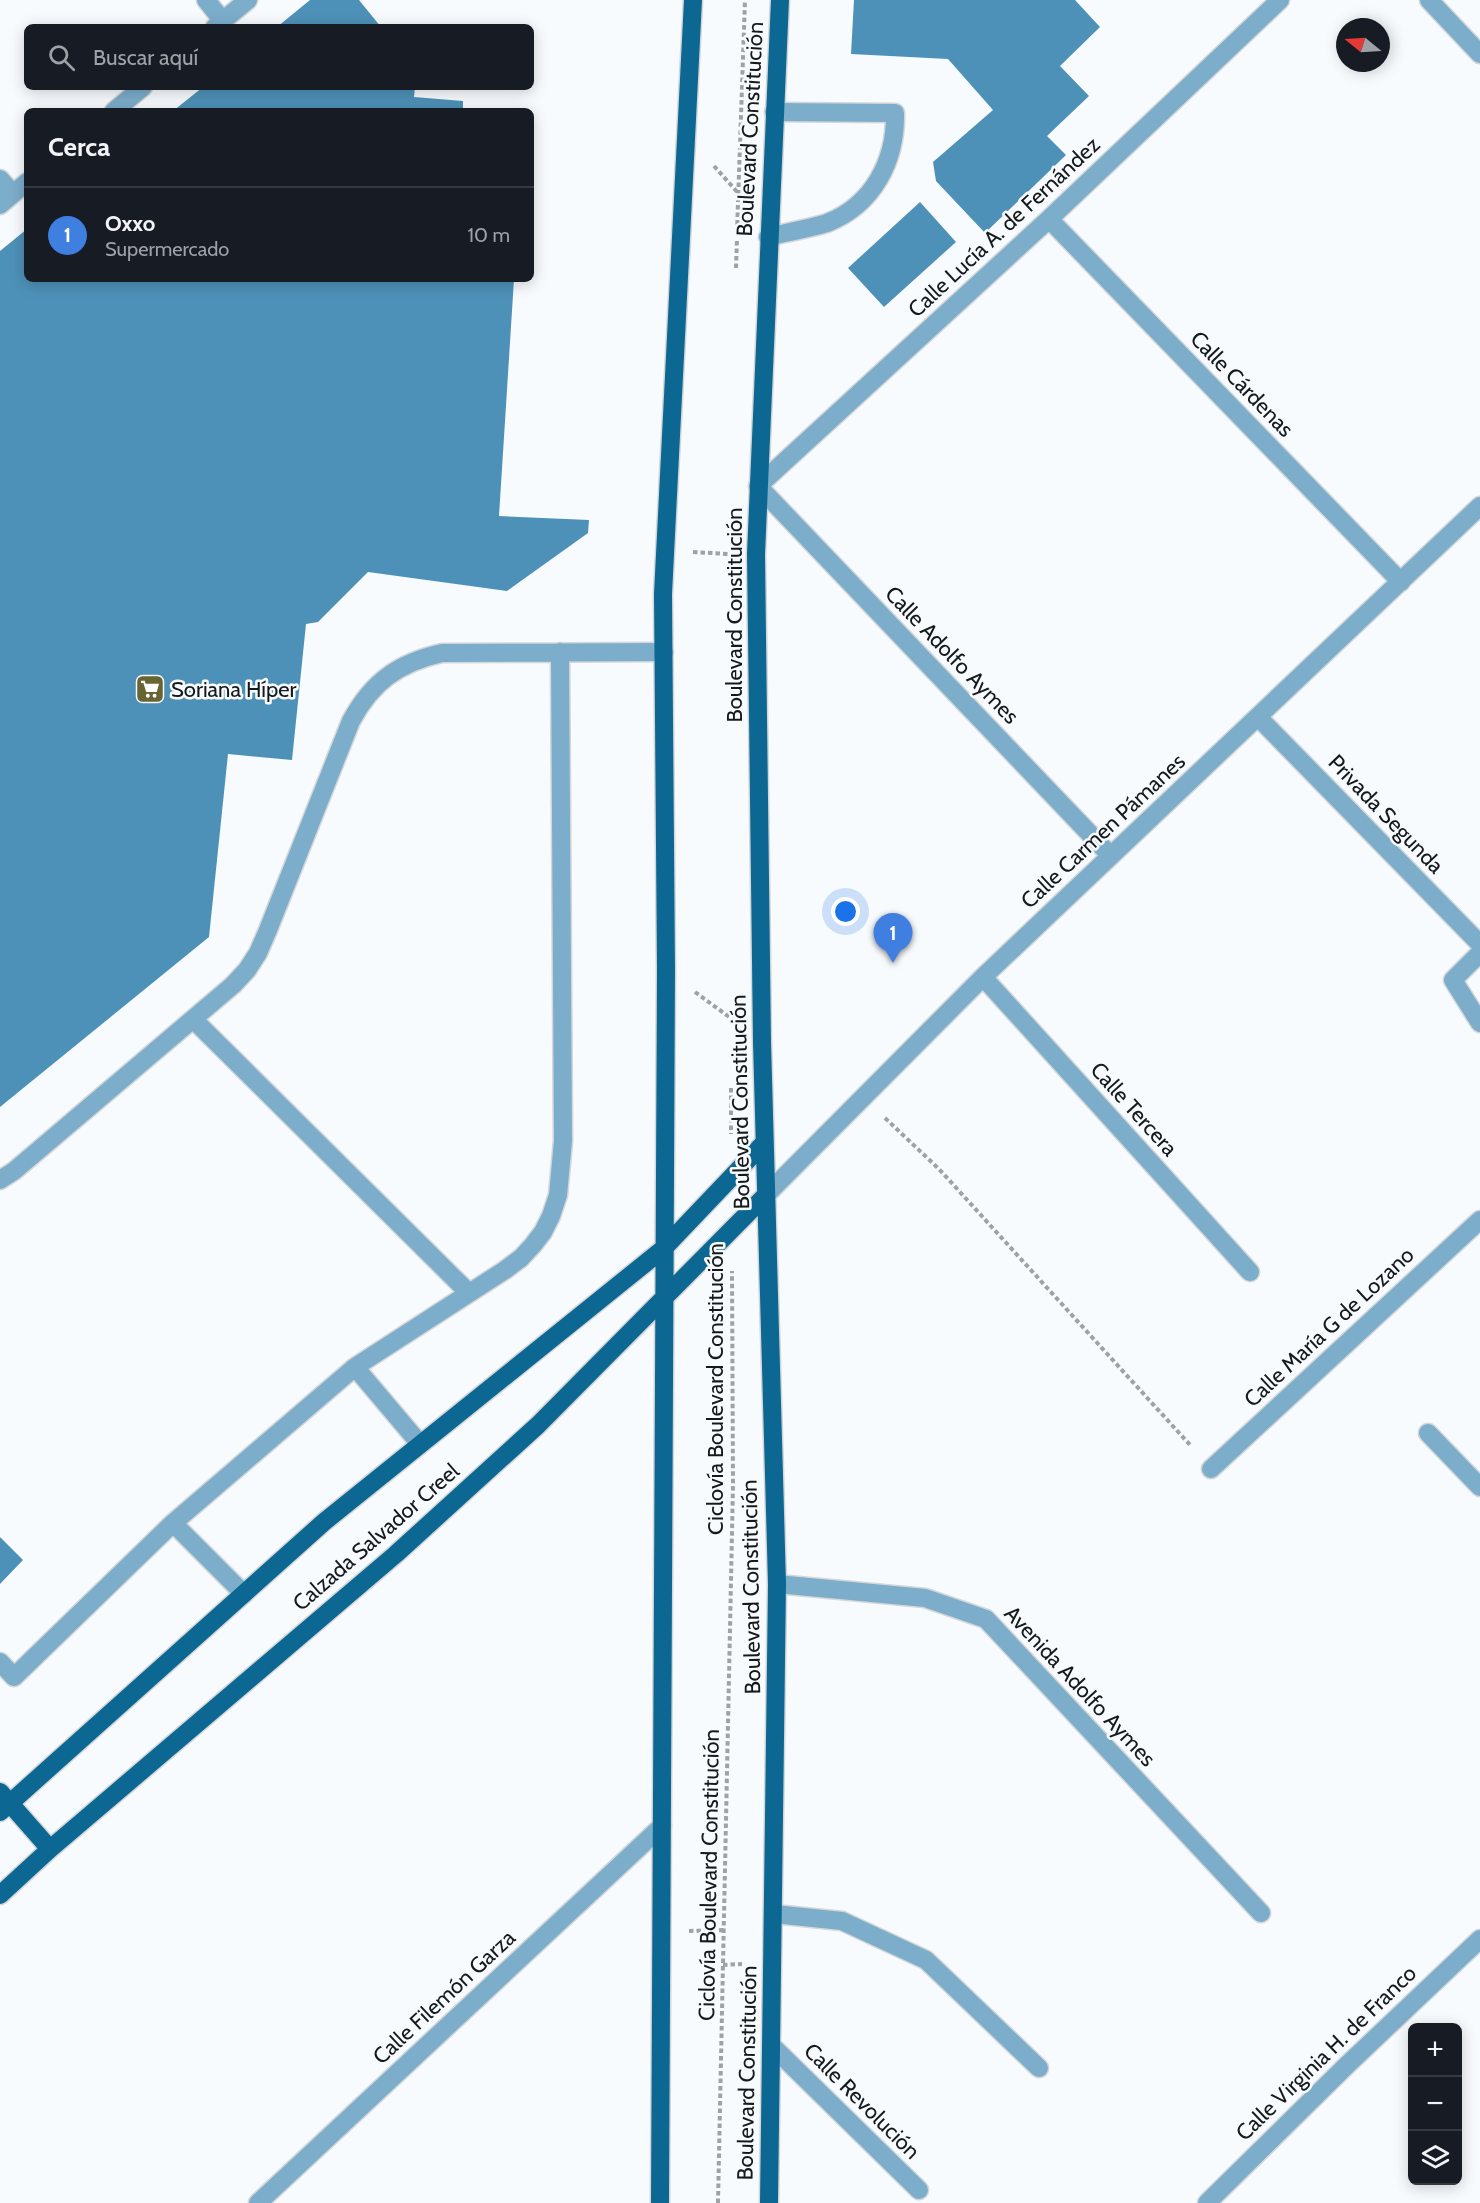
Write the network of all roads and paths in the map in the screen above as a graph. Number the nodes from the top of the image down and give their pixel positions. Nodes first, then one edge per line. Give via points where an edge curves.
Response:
1 (206, 0) edge
2 (248, 0) edge
3 (693, 0) edge
4 (745, 0) edge
5 (780, 0) edge
6 (1280, 0) edge
7 (1429, 0) edge
8 (219, 24) edge
9 (1480, 54) edge
10 (139, 90) edge
11 (118, 108) edge
12 (774, 112) junction
13 (687, 135) junction
14 (0, 179) edge
15 (24, 184) edge
16 (738, 193) junction
17 (6, 199) edge
18 (1049, 219) junction
19 (768, 237) junction
20 (735, 274) dead end
21 (758, 486) junction
22 (1480, 506) edge
23 (726, 542) dead end
24 (666, 550) junction
25 (726, 554) junction
26 (756, 554) junction
27 (1401, 582) junction
28 (560, 652) junction
29 (664, 652) junction
30 (1258, 717) junction
31 (1111, 856) junction
32 (1480, 944) edge
33 (1480, 953) edge
34 (666, 970) junction
35 (983, 977) junction
36 (729, 1005) dead end
37 (730, 1017) junction
38 (193, 1019) junction
39 (1480, 1023) edge
40 (730, 1029) dead end
41 (762, 1042) junction
42 (730, 1086) dead end
43 (863, 1096) junction
44 (764, 1143) junction
45 (732, 1177) junction
46 (0, 1180) edge
47 (765, 1196) junction
48 (1480, 1220) edge
49 (731, 1229) junction
50 (663, 1249) junction
51 (1250, 1272) dead end
52 (469, 1293) junction
53 (663, 1298) junction
54 (356, 1367) junction
55 (1428, 1433) dead end
56 (420, 1444) junction
57 (1211, 1469) joint
58 (1480, 1487) edge
59 (173, 1522) junction
60 (777, 1584) junction
61 (244, 1594) junction
62 (0, 1662) edge
63 (3, 1802) edge
64 (662, 1826) junction
65 (50, 1850) junction
66 (0, 1895) edge
67 (1261, 1913) dead end
68 (774, 1914) junction
69 (1480, 1939) edge
70 (772, 2046) junction
71 (1040, 2068) dead end
72 (919, 2190) dead end
73 (258, 2203) edge
74 (660, 2203) edge
75 (718, 2203) edge
76 (769, 2203) edge
77 (1207, 2203) edge

1 - 8 street
2 - 8 street
3 - 13 main road
4 - 16 path
5 - 12 main road, Boulevard Constitución
6 - 18 street, Calle Lucía A. de Fernández
7 - 9 street
10 - 11 street
12 - 19 main road, Boulevard Constitución
12 - 19 street via 895,113 895,133 886,168 865,198 826,223
13 - 16 path
13 - 24 main road
14 - 17 street
15 - 17 street
16 - 19 path
16 - 20 path
18 - 21 street, Calle Lucía A. de Fernández
18 - 27 street, Calle Cárdenas
19 - 21 main road, Boulevard Constitución
21 - 26 main road, Boulevard Constitución
21 - 31 street, Calle Adolfo Aymes
22 - 27 street, Calle Carmen Pámanes
23 - 25 path
24 - 25 path
24 - 29 main road
25 - 26 path
26 - 41 main road, Boulevard Constitución
27 - 30 street, Calle Carmen Pámanes
28 - 29 street
28 - 38 street via 442,653 398,668 371,690 347,731 258,953 233,985
28 - 52 street via 563,1142 558,1195 551,1216 533,1245 521,1258
29 - 34 main road
30 - 31 street, Calle Carmen Pámanes
30 - 32 street, Privada Segunda
31 - 35 street, Calle Carmen Pámanes
33 - 39 street via 1453,980
34 - 37 path
34 - 50 main road
35 - 43 street, Calle Carmen Pámanes
35 - 51 street, Calle Tercera
36 - 37 path
37 - 40 path
37 - 41 path
38 - 46 street
38 - 52 street
41 - 44 main road, Boulevard Constitución
42 - 45 path
43 - 47 street, Calle Carmen Pámanes
43 - 57 path via 939,1169
44 - 45 main road, Calzada Salvador Creel
44 - 47 main road, Boulevard Constitución
45 - 50 main road, Calzada Salvador Creel
47 - 49 main road, Calzada Salvador Creel
47 - 60 main road, Boulevard Constitución
48 - 57 street, Calle María G de Lozano
49 - 53 main road, Calzada Salvador Creel
49 - 75 path, Ciclovía Boulevard Constitución via 733,1496
50 - 53 main road
50 - 56 main road, Calzada Salvador Creel
52 - 54 street
53 - 64 main road
53 - 65 main road, Calzada Salvador Creel via 538,1425 396,1554
54 - 56 street
54 - 59 street
55 - 58 street
56 - 61 main road, Calzada Salvador Creel
59 - 61 street
59 - 62 street via 14,1677
60 - 67 street, Avenida Adolfo Aymes via 925,1598 986,1619
60 - 68 main road, Boulevard Constitución
61 - 63 main road, Calzada Salvador Creel
63 - 65 main road
64 - 73 street, Calle Filemón Garza
64 - 74 main road
65 - 66 main road, Calzada Salvador Creel
68 - 70 main road, Boulevard Constitución
68 - 71 street via 842,1921 926,1960
69 - 77 street, Calle Virginia H. de Franco
70 - 72 street, Calle Revolución
70 - 76 main road, Boulevard Constitución

